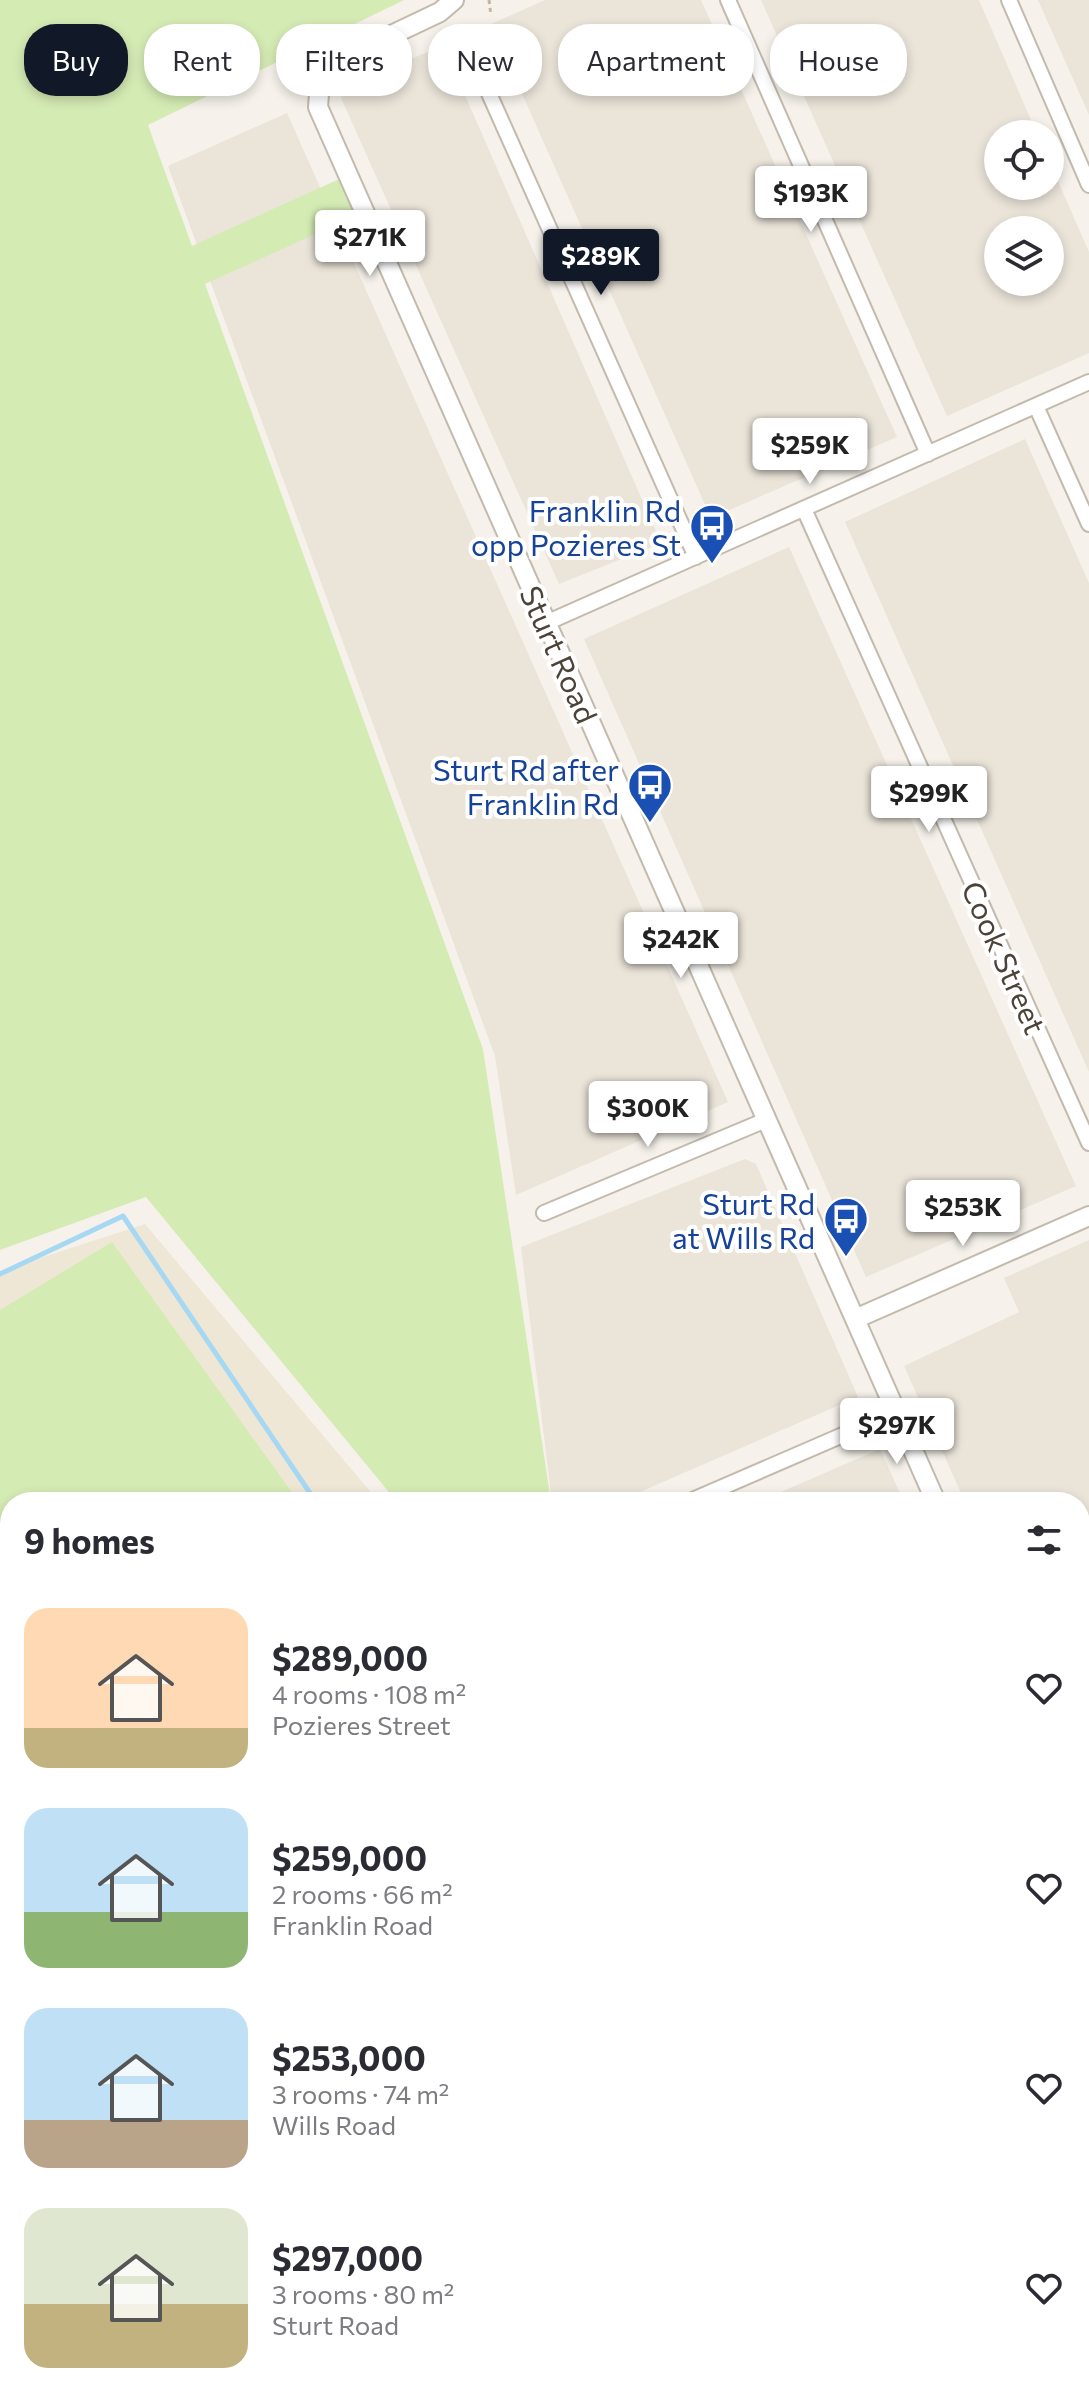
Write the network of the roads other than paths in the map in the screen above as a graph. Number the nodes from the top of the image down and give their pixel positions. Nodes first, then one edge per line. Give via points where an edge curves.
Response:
1 (454, 0) edge
2 (728, 0) edge
3 (1009, 0) edge
4 (490, 96) edge
5 (1089, 185) edge
6 (1089, 382) edge
7 (1036, 406) junction
8 (928, 454) junction
9 (804, 509) junction
10 (1089, 524) edge
11 (696, 557) junction
12 (546, 623) junction
13 (766, 1120) junction
14 (1089, 1143) edge
15 (544, 1213) dead end
16 (1089, 1216) edge
17 (855, 1319) junction
18 (896, 1412) junction
19 (711, 1492) edge
20 (932, 1492) edge

1 - 12 street, Sturt Road via 440,12 337,61 320,81 318,107
2 - 8 street
3 - 5 street
4 - 11 street
6 - 7 street
7 - 8 street
7 - 10 street
8 - 9 street
9 - 11 street
9 - 14 street, Cook Street
11 - 12 street
12 - 13 street, Sturt Road
13 - 15 street
13 - 17 street, Sturt Road
16 - 17 street
17 - 18 street, Sturt Road
18 - 19 street
18 - 20 street, Sturt Road

